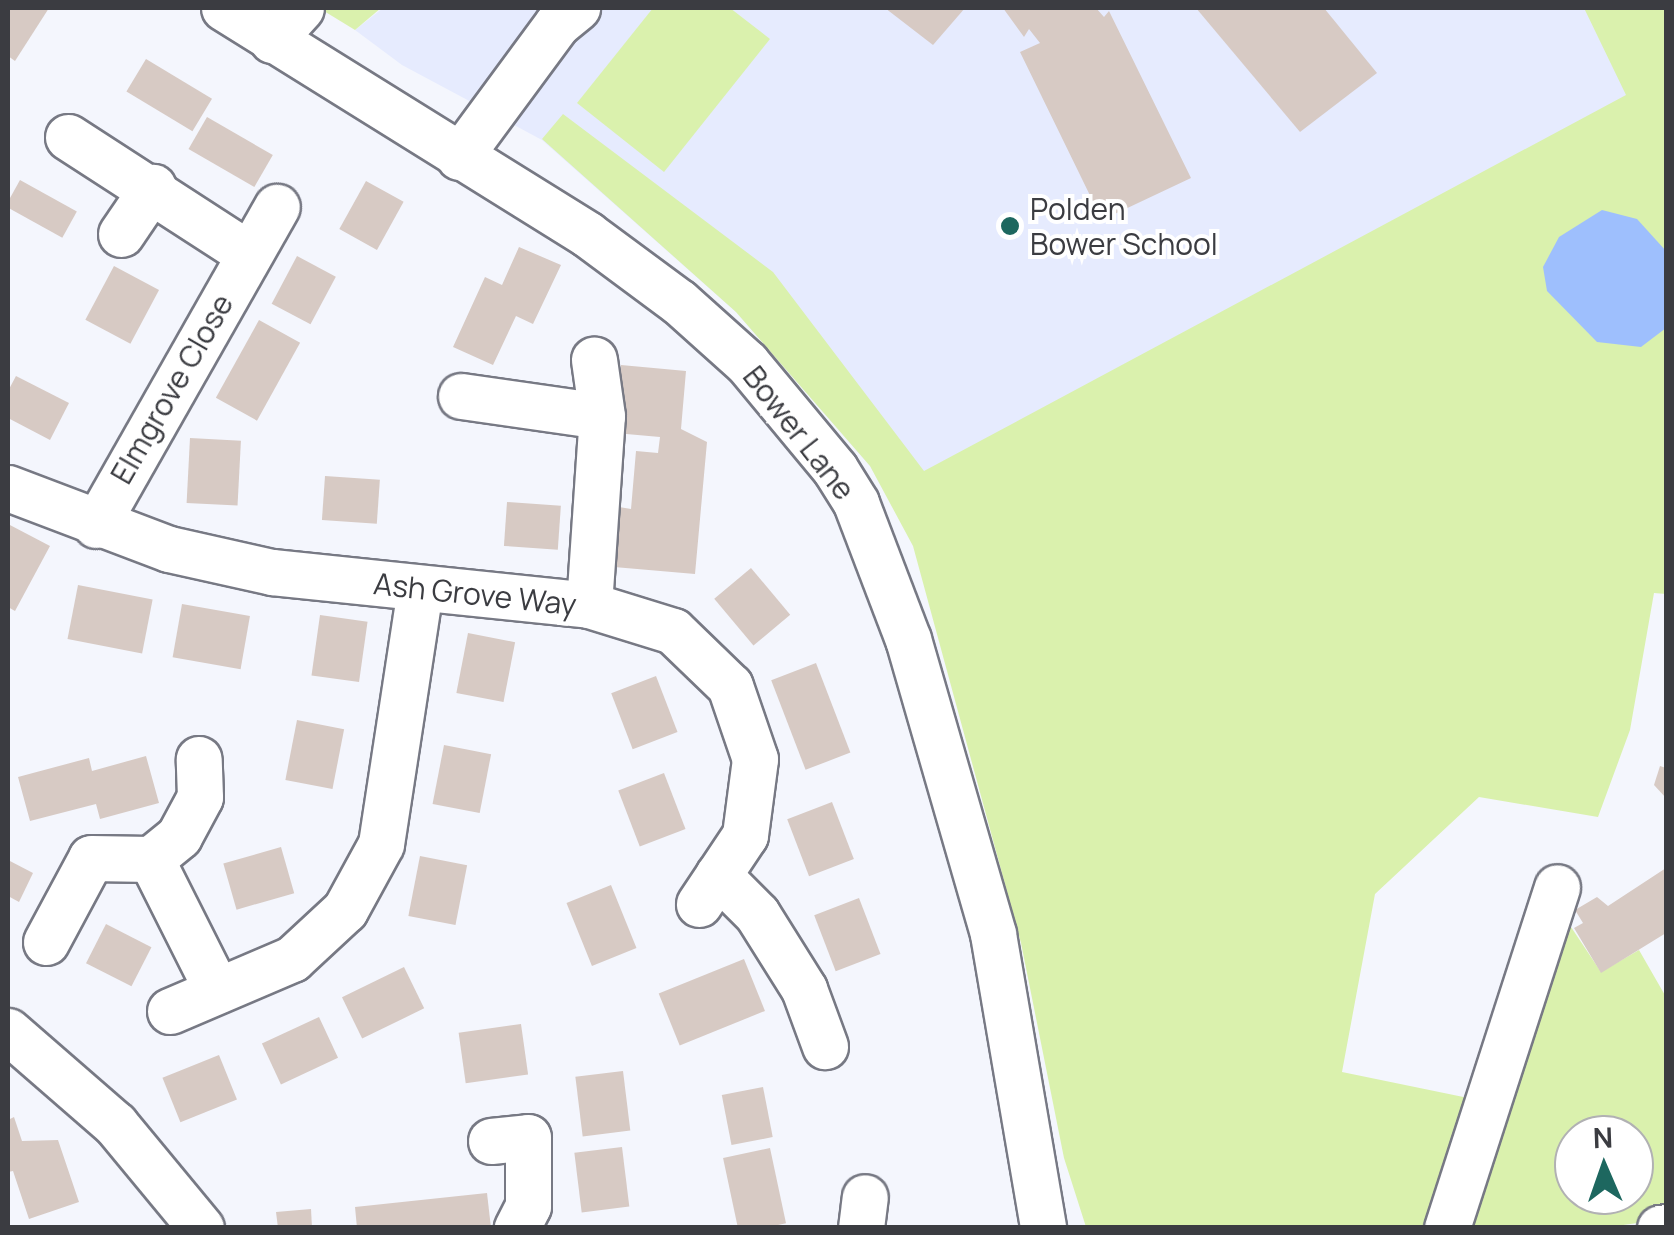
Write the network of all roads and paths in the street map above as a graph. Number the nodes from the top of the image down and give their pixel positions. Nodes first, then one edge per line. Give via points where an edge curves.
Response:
1 (224, 8) edge
2 (577, 8) edge
3 (286, 24) edge
4 (89, 136) dead end
5 (460, 156) junction
6 (153, 187) junction
7 (278, 206) dead end
8 (122, 234) dead end
9 (249, 254) junction
10 (594, 360) dead end
11 (461, 396) dead end
12 (602, 416) junction
13 (8, 488) edge
14 (96, 525) junction
15 (420, 588) junction
16 (588, 605) junction
17 (210, 767) dead end
18 (152, 859) junction
19 (1557, 887) dead end
20 (46, 942) dead end
21 (217, 990) junction
22 (170, 1012) dead end
23 (8, 1031) edge
24 (825, 1046) dead end
25 (513, 1128) dead end
26 (201, 1228) edge
27 (516, 1228) edge
28 (1044, 1228) edge
29 (1447, 1228) edge

1 - 3 street, Bower Lane
2 - 5 street via 557,24
3 - 5 street, Bower Lane
4 - 6 street
5 - 28 street, Bower Lane via 587,234 679,302 771,390 856,503 908,639 993,934
6 - 8 street
6 - 9 street
7 - 9 street, Elmgrove Close
9 - 14 street, Elmgrove Close
10 - 12 street
11 - 12 street
12 - 16 street
13 - 14 street, Ash Grove Way
14 - 15 street, Ash Grove Way via 272,572
15 - 16 street, Ash Grove Way
15 - 21 street via 381,844 345,910 292,959
16 - 24 street, Ash Grove Way via 674,631 730,686 754,759 744,835 708,889 757,914 804,989
17 - 18 street via 179,836
18 - 20 street via 91,858
18 - 21 street
19 - 29 street
21 - 22 street
23 - 26 street via 115,1124
25 - 27 street via 528,1206

